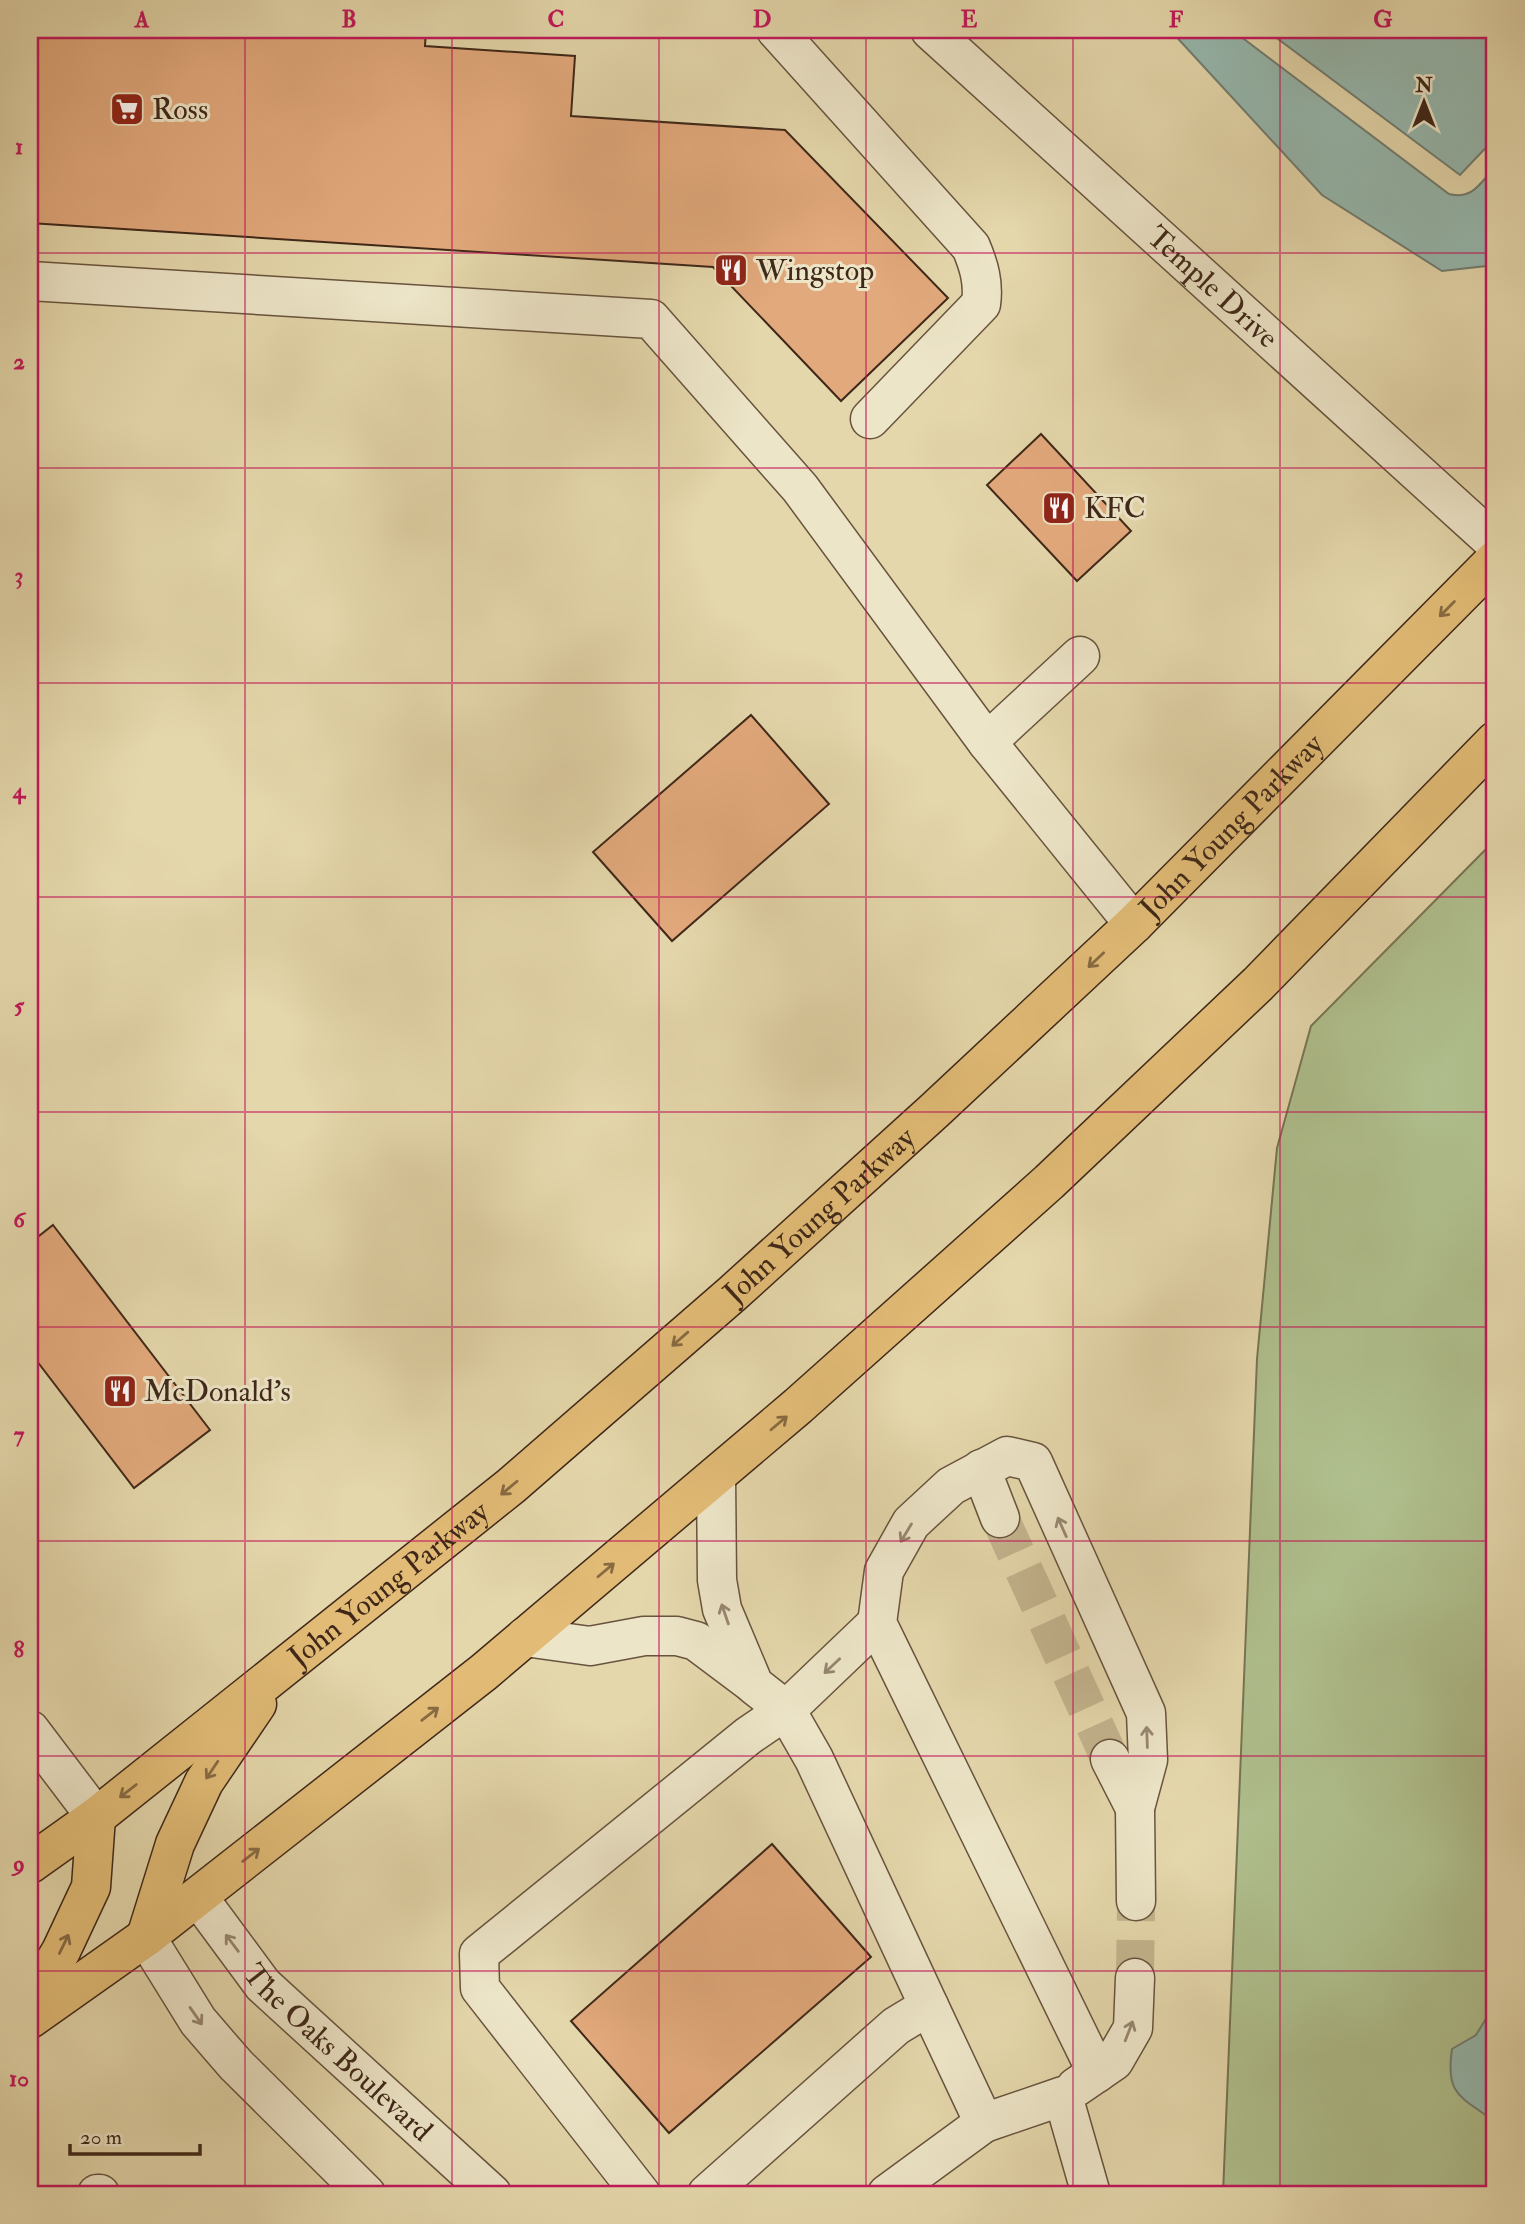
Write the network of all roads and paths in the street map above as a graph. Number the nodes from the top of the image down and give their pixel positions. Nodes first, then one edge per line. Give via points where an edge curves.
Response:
1 (776, 30) edge
2 (930, 30) edge
3 (30, 281) edge
4 (870, 419) dead end
5 (1495, 543) edge
6 (1495, 560) edge
7 (1080, 656) dead end
8 (1495, 741) edge
9 (987, 742) junction
10 (1134, 924) junction
11 (981, 1469) junction
12 (716, 1476) junction
13 (1000, 1518) tunnel mouth
14 (877, 1623) junction
15 (525, 1637) junction
16 (278, 1673) junction
17 (754, 1685) junction
18 (786, 1710) junction
19 (30, 1730) edge
20 (1110, 1759) tunnel mouth
21 (1135, 1808) junction
22 (96, 1816) junction
23 (30, 1864) edge
24 (198, 1897) junction
25 (1136, 1901) tunnel mouth
26 (146, 1937) junction
27 (1135, 1978) tunnel mouth
28 (30, 2003) edge
29 (929, 2006) junction
30 (30, 2019) edge
31 (1097, 2073) junction
32 (1063, 2096) junction
33 (984, 2123) junction
34 (366, 2194) edge
35 (492, 2194) edge
36 (641, 2194) edge
37 (707, 2194) edge
38 (887, 2194) edge
39 (1091, 2194) edge

1 - 4 street via 971,247 979,266 981,304
2 - 5 street, Temple Drive
3 - 9 street via 651,319 800,488
6 -> 10 highway, John Young Parkway
7 - 9 street
12 -> 8 highway via 1049,1182 1258,984
9 - 10 street
10 -> 16 highway, John Young Parkway via 732,1294 511,1486
11 - 13 street
11 -> 14 street via 951,1486 911,1523 884,1571
21 -> 11 street via 1148,1760 1146,1713 1033,1462 1007,1456
15 -> 12 highway
17 -> 12 street via 722,1609 717,1580
14 -> 18 street
14 - 31 street
15 - 17 street via 590,1646 644,1636 677,1636 696,1641
24 -> 15 highway
16 -> 22 highway, John Young Parkway
16 -> 26 highway via 204,1782 175,1844
17 - 18 street
18 - 29 street via 814,1759
18 - 36 street via 478,1954 480,1988
19 - 22 street
20 - 21 street
21 - 25 street
22 - 23 highway, John Young Parkway
28 -> 22 highway via 91,1887
24 - 26 highway
35 -> 24 street, The Oaks Boulevard via 262,1985
26 - 30 highway
26 -> 34 street via 198,2021
31 -> 27 street via 1114,2061 1133,2028
29 - 33 street
29 - 37 street via 896,2025
31 - 32 street
32 - 33 street
32 - 39 street
33 - 38 street

